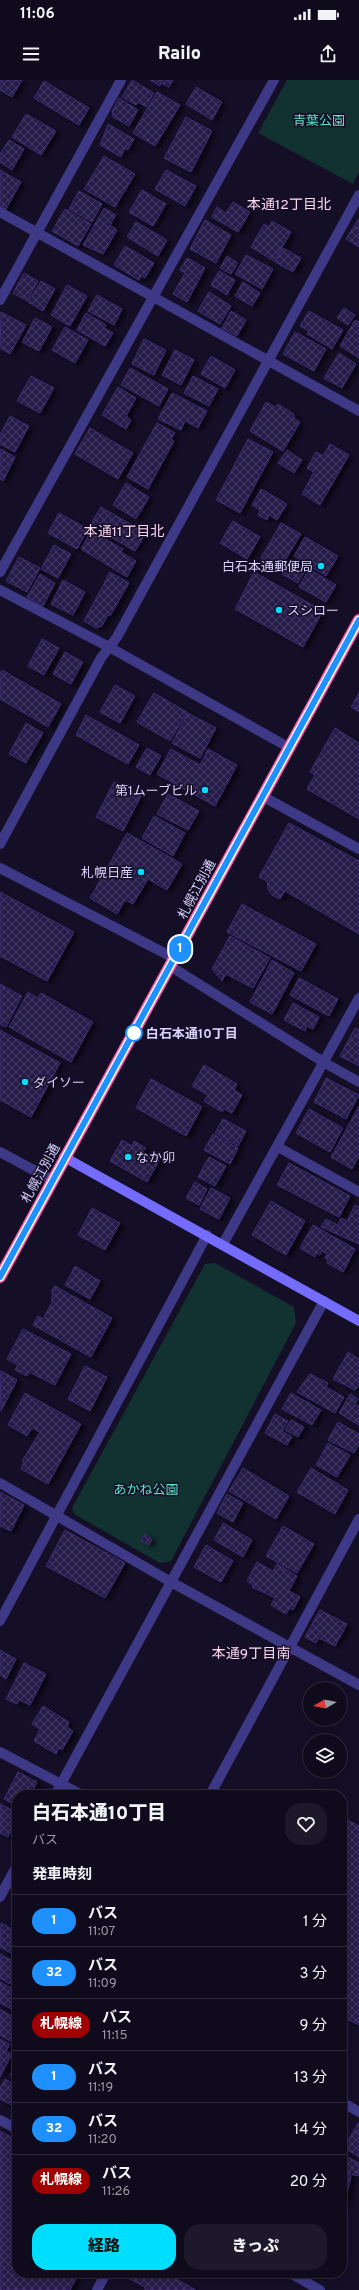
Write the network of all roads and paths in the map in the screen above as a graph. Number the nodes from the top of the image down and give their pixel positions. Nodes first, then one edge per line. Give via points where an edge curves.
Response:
1 (121, 80) edge
2 (274, 80) edge
3 (359, 195) edge
4 (0, 212) edge
5 (37, 232) junction
6 (153, 296) junction
7 (0, 300) edge
8 (268, 360) junction
9 (359, 411) edge
10 (0, 572) edge
11 (0, 590) edge
12 (359, 620) edge
13 (109, 647) junction
14 (290, 748) junction
15 (262, 796) junction
16 (0, 844) edge
17 (359, 849) edge
18 (0, 868) edge
19 (172, 962) junction
20 (359, 998) edge
21 (325, 1063) junction
22 (359, 1082) edge
23 (278, 1147) junction
24 (0, 1152) edge
25 (64, 1157) junction
26 (52, 1180) junction
27 (359, 1192) edge
28 (207, 1235) junction
29 (223, 1244) junction
30 (0, 1277) edge
31 (324, 1301) junction
32 (359, 1321) edge
33 (0, 1483) edge
34 (56, 1515) junction
35 (359, 1519) edge
36 (171, 1582) junction
37 (0, 1621) edge
38 (290, 1647) junction
39 (359, 1685) edge
40 (0, 1752) edge
41 (61, 1784) junction
42 (58, 1790) edge
43 (72, 1790) edge
44 (213, 1790) edge
45 (12, 1874) edge
46 (0, 1897) edge
47 (347, 2105) edge
48 (359, 2112) edge
49 (0, 2120) edge
50 (12, 2126) edge
51 (103, 2278) edge
52 (299, 2278) edge
53 (97, 2290) edge
54 (320, 2290) edge

1 - 5 street
2 - 6 street
3 - 8 street
4 - 5 street
5 - 6 street
5 - 7 street
6 - 8 street
6 - 10 street
8 - 9 street
8 - 13 street
11 - 13 street
12 - 14 highway, 札幌江別通
13 - 14 street
13 - 16 street
14 - 15 highway, 札幌江別通
15 - 17 street
15 - 19 highway, 札幌江別通
18 - 19 street
19 - 21 street
19 - 25 highway, 札幌江別通
20 - 21 street
21 - 22 street
21 - 23 street
23 - 27 street
23 - 29 street
24 - 26 street
25 - 26 highway, 札幌江別通
25 - 28 street
26 - 30 highway, 札幌江別通
28 - 29 street
28 - 34 street
29 - 31 street
31 - 32 street
31 - 36 street
33 - 34 street
34 - 36 street
34 - 37 street
35 - 38 street
36 - 38 street
36 - 41 street
38 - 39 street
38 - 44 street
40 - 41 street
41 - 42 street
41 - 43 street
45 - 46 street
47 - 48 street
49 - 50 street
51 - 53 street
52 - 54 street

